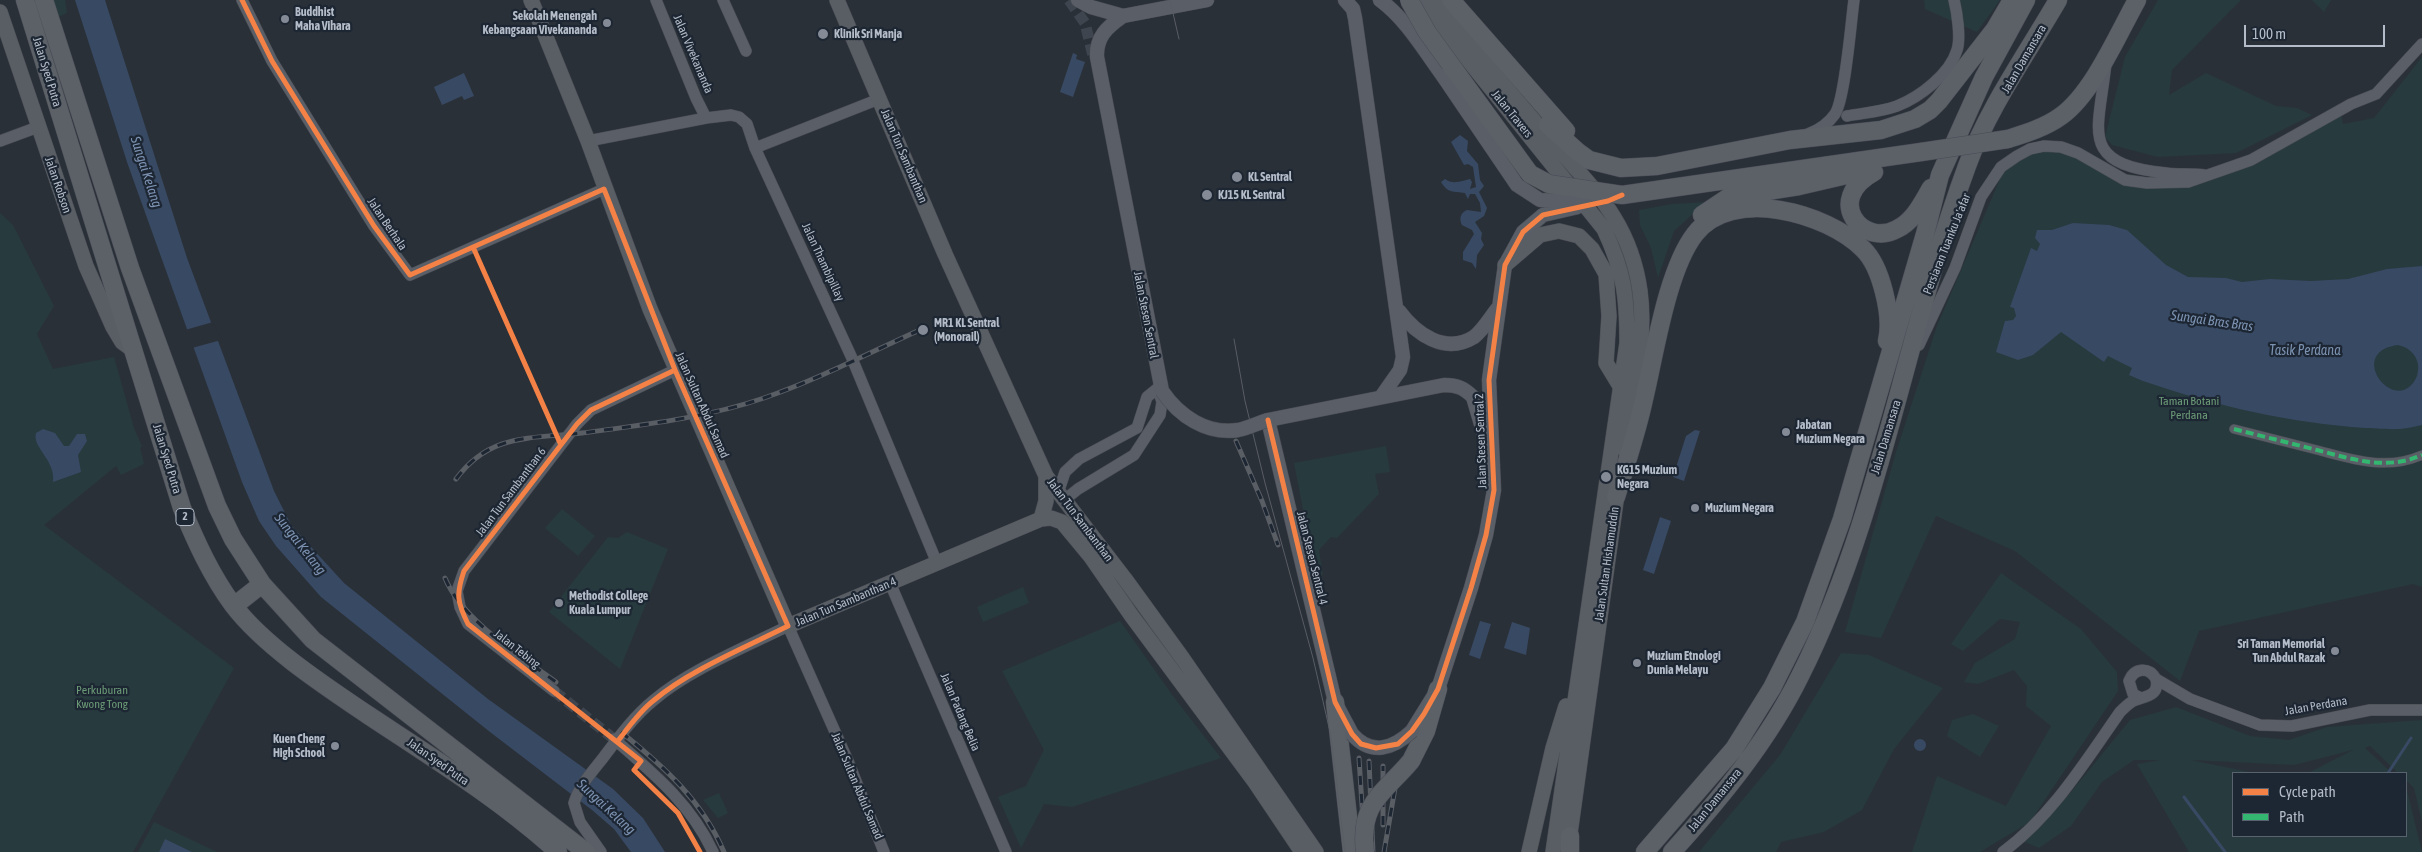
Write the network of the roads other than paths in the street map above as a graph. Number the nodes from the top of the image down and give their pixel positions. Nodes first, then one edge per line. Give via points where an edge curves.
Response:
1 (25, 0) edge
2 (44, 0) edge
3 (242, 0) edge
4 (531, 0) edge
5 (656, 0) edge
6 (723, 0) edge
7 (1078, 0) edge
8 (1154, 0) edge
9 (1207, 0) edge
10 (1345, 0) edge
11 (1380, 0) edge
12 (1409, 0) edge
13 (1420, 0) edge
14 (1434, 0) edge
15 (1443, 0) edge
16 (1451, 0) edge
17 (1854, 0) edge
18 (1954, 0) edge
19 (2012, 0) edge
20 (2026, 0) edge
21 (2058, 0) edge
22 (2137, 0) edge
23 (838, 1) edge
24 (0, 12) edge
25 (1142, 13) junction
26 (1123, 16) junction
27 (2422, 44) edge
28 (746, 51) dead end
29 (2107, 54) junction
30 (879, 98) junction
31 (1840, 105) junction
32 (1847, 116) junction
33 (706, 118) junction
34 (1542, 120) junction
35 (1901, 124) junction
36 (38, 127) junction
37 (1790, 140) junction
38 (0, 141) edge
39 (588, 141) junction
40 (755, 148) junction
41 (1561, 152) junction
42 (1921, 152) junction
43 (1885, 166) junction
44 (1631, 168) junction
45 (1940, 175) junction
46 (2207, 176) junction
47 (604, 189) junction
48 (1622, 195) junction
49 (1617, 220) joint
50 (1604, 229) joint
51 (1505, 265) junction
52 (1671, 282) junction
53 (1498, 307) junction
54 (1398, 309) junction
55 (133, 350) junction
56 (675, 370) junction
57 (1906, 371) junction
58 (1620, 386) junction
59 (1159, 387) junction
60 (1381, 397) junction
61 (1268, 420) junction
62 (2234, 429) dead end
63 (1862, 448) junction
64 (2422, 455) edge
65 (1493, 465) junction
66 (1046, 476) junction
67 (1061, 497) junction
68 (1616, 497) junction
69 (1041, 519) junction
70 (937, 563) junction
71 (890, 583) junction
72 (262, 584) junction
73 (234, 606) junction
74 (468, 624) joint
75 (788, 626) junction
76 (1580, 659) junction
77 (2156, 679) junction
78 (2129, 686) junction
79 (1438, 689) junction
80 (554, 691) tunnel mouth
81 (2146, 697) junction
82 (2190, 699) junction
83 (1335, 702) junction
84 (2422, 710) edge
85 (2120, 712) junction
86 (614, 743) junction
87 (1569, 847) edge
88 (558, 852) edge
89 (586, 852) edge
90 (601, 852) edge
91 (713, 852) edge
92 (884, 852) edge
93 (1006, 852) edge
94 (1302, 852) edge
95 (1316, 852) edge
96 (1352, 852) edge
97 (1365, 852) edge
98 (1529, 852) edge
99 (1553, 852) edge
100 (1645, 852) edge
101 (1672, 852) edge
102 (2003, 852) edge

1 - 55 main road, Jalan Syed Putra / 2
2 - 72 main road, Jalan Syed Putra via 130,268 199,460 229,530
3 - 47 street, Jalan Berhala via 272,61 374,226 410,275
4 - 39 main road, Jalan Sultan Abdul Samad
5 - 33 street, Jalan Vivekananda
6 - 28 street
7 - 26 street
8 - 25 street
9 - 25 street
10 - 54 street via 1356,18
11 - 48 street, bridge via 1408,29 1443,76 1518,186 1540,200
12 - 48 main road, bridge via 1427,32 1530,174 1549,184
13 - 50 main road, Jalan Travers
14 - 41 main road, Jalan Travers
15 - 34 main road
16 - 44 main road via 1575,141 1598,155
17 - 31 street
18 - 32 street via 1958,48 1951,65 1926,88 1896,106
19 - 35 main road via 1955,84 1930,110
20 - 45 main road, Jalan Damansara via 1984,77
21 - 57 main road, Jalan Damansara via 1992,114 1968,163 1928,288
22 - 29 main road
23 - 30 main road, Jalan Tun Sambanthan
24 - 36 main road, Jalan Robson
25 - 26 street
26 - 59 street, Jalan Stesen Sentral via 1103,34 1097,57
27 - 46 street, Persiaran Tuanku Ja'afar via 2376,94 2351,104 2251,160
29 - 42 main road, bridge via 2082,97 2061,116 2008,139
29 - 46 street, Persiaran Tuanku Ja'afar via 2098,116 2102,148 2116,161 2136,170
30 - 40 street, Jalan Tun Sambanthan
30 - 66 main road, Jalan Tun Sambanthan via 945,254
31 - 32 street
31 - 37 street via 1818,130
32 - 35 street via 1864,127
33 - 39 street, Jalan Thambipillay
33 - 40 street, Jalan Thambipillay via 739,117 747,124
34 - 41 main road
34 - 44 main road via 1590,160 1613,168
35 - 37 main road via 1881,130
36 - 38 street
36 - 55 main road, Jalan Robson via 86,266 113,327 122,342
37 - 44 main road
39 - 47 main road, Jalan Sultan Abdul Samad
40 - 70 street, Jalan Thambipillay via 851,356
41 - 49 main road, Jalan Travers via 1594,188
42 - 43 main road
42 - 48 main road
43 - 45 main road via 1856,184 1850,195 1857,222 1880,234 1906,223
43 - 52 main road via 1799,186 1729,197 1686,228 1674,255
45 - 63 main road, Jalan Damansara
46 - 57 street, Persiaran Tuanku Ja'afar via 2188,182 2147,184 2125,180 2062,147 2044,146 2017,156 2001,167 1981,197 1955,268
47 - 56 main road, Jalan Sultan Abdul Samad
48 - 51 street, Jalan Stesen Sentral 2, bridge via 1544,215 1523,232
49 - 68 main road, Jalan Sultan Hishamuddin via 1635,266 1642,335
50 - 58 main road, Jalan Sultan Hishamuddin via 1618,260 1627,300 1627,343
51 - 53 street, Jalan Stesen Sentral 2
51 - 58 main road via 1540,235 1559,231 1579,236 1592,249 1606,274 1609,316 1606,363
52 - 63 main road via 1695,233 1720,214 1737,210 1799,214 1843,232 1864,250 1878,272 1890,329 1871,398
52 - 68 main road via 1638,425
53 - 54 street via 1473,337 1444,344 1417,331
53 - 65 street, Jalan Stesen Sentral 2 via 1489,380
54 - 60 street via 1403,357 1400,370
55 - 73 main road, Jalan Syed Putra / 2 via 182,508 205,560
56 - 74 street, Jalan Tun Sambanthan 6 via 591,410 560,443 464,571 458,591 460,607
56 - 75 main road, Jalan Sultan Abdul Samad
57 - 101 main road, Jalan Damansara via 1842,580 1800,677 1749,759
58 - 76 main road, Jalan Sultan Hishamuddin
59 - 61 street, bridge via 1187,417 1220,431 1239,430
59 - 67 street via 1147,397 1137,428 1079,459 1065,472
59 - 67 street via 1160,415 1138,451
60 - 61 street
60 - 65 street via 1444,384 1465,390 1473,397
61 - 83 street, Jalan Stesen Sentral 4
62 - 64 street via 2355,460 2395,463
63 - 100 main road, Jalan Damansara via 1814,599 1772,688 1734,749
65 - 79 street, Jalan Stesen Sentral 2 via 1494,490 1486,535
66 - 67 main road, Jalan Tun Sambanthan
66 - 69 main road via 1046,501
67 - 95 main road, Jalan Tun Sambanthan via 1183,659
68 - 87 main road, Jalan Sultan Hishamuddin
69 - 70 main road, Jalan Tun Sambanthan 4
69 - 94 main road, Jalan Tun Sambanthan via 1062,522 1091,558 1255,782
70 - 71 main road, Jalan Tun Sambanthan 4
71 - 75 main road, Jalan Tun Sambanthan 4
71 - 93 street, Jalan Padang Belia
72 - 73 main road
72 - 89 main road, Jalan Syed Putra via 324,650
73 - 88 main road, Jalan Syed Putra / 2 via 291,660 497,804
74 - 80 street, Jalan Tebing
75 - 86 street, Jalan Tun Sambanthan 4 via 660,695
75 - 92 street, Jalan Sultan Abdul Samad
76 - 98 main road via 1553,748
76 - 99 main road, Jalan Sultan Hishamuddin
77 - 78 street via 2151,672 2139,670 2130,677
77 - 81 street via 2156,688
77 - 82 street, Jalan Perdana
78 - 81 street via 2133,694
78 - 85 street
79 - 83 street, Jalan Stesen Sentral 2, bridge via 1412,731 1398,744 1376,748 1361,744 1352,734
79 - 97 main road, bridge via 1426,731 1411,761 1370,806 1364,826
81 - 82 street, Jalan Perdana via 2167,695
81 - 85 street via 2130,703
82 - 84 street, Jalan Perdana via 2260,725 2277,726 2292,726 2370,710
83 - 96 main road
85 - 102 street via 2067,788
86 - 90 street, Jalan Tun Sambanthan 4 via 574,803 580,822
86 - 91 street via 679,798

